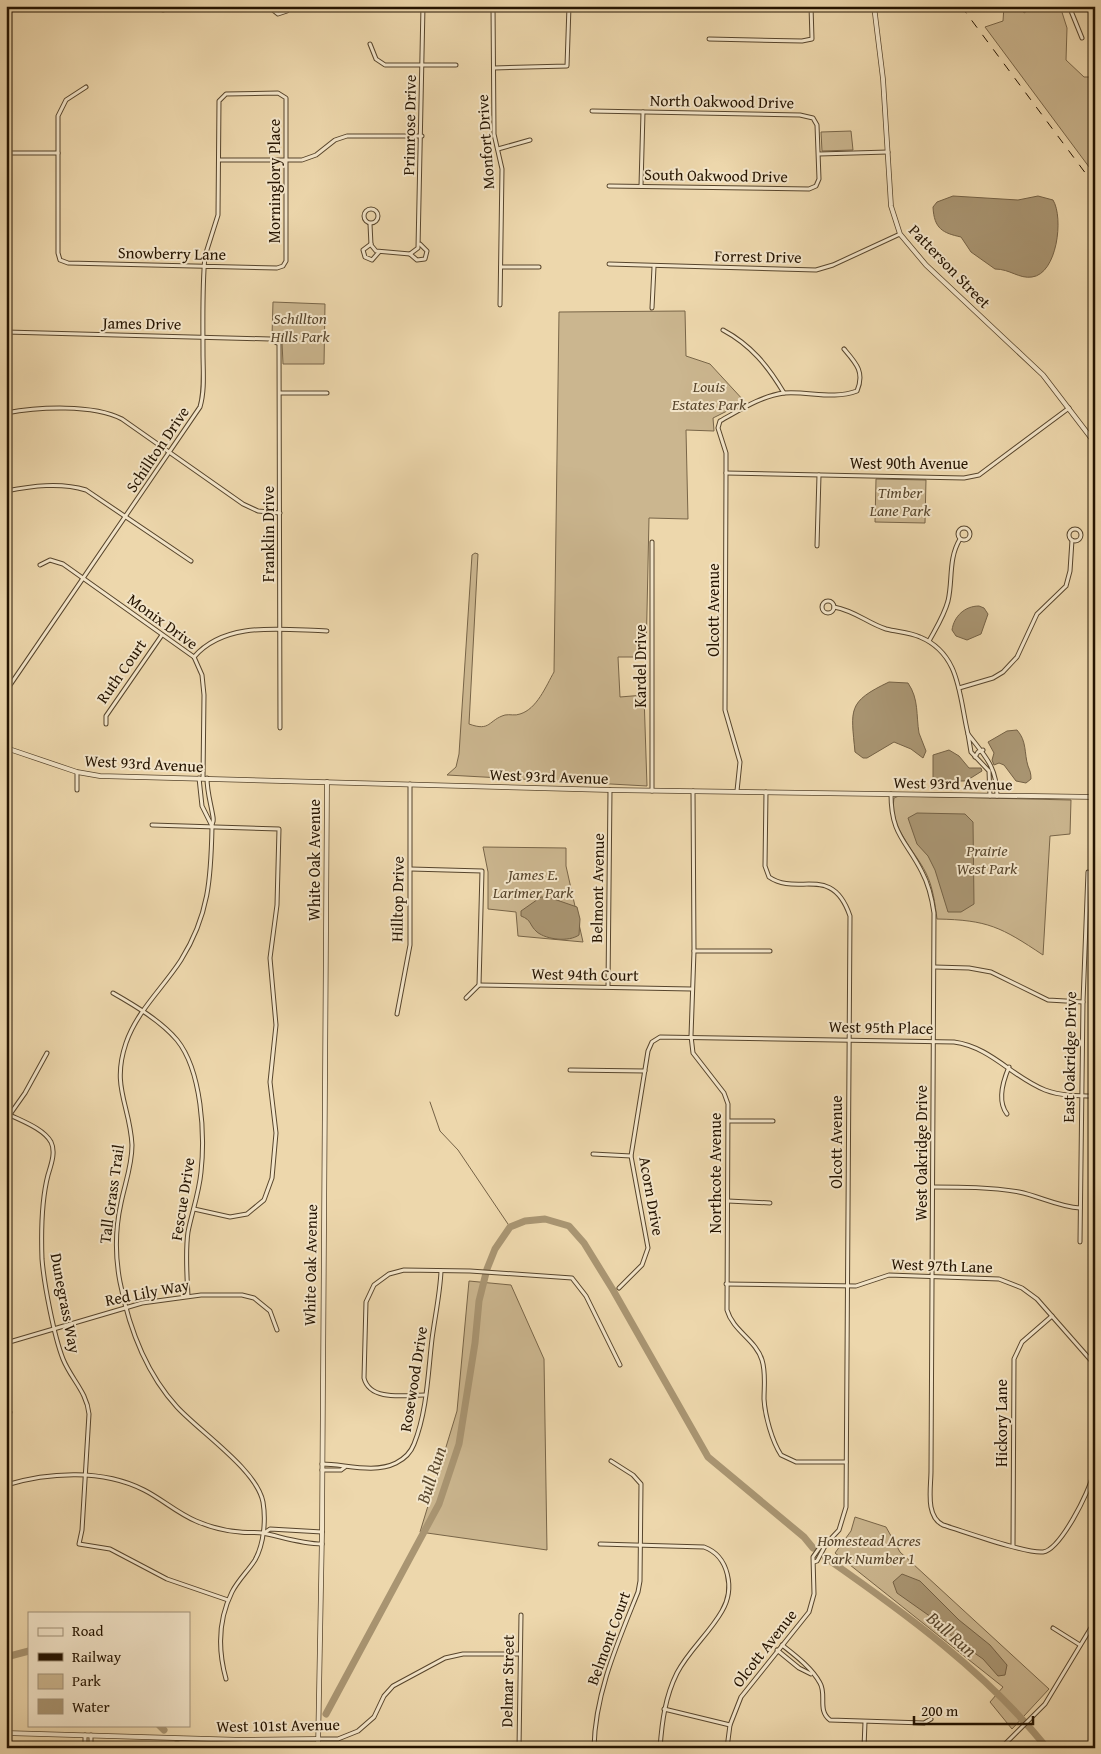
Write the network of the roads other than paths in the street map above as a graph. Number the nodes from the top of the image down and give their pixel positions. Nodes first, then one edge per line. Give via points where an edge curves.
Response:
1 (6, 6) edge
2 (268, 6) edge
3 (286, 6) edge
4 (423, 6) edge
5 (493, 6) edge
6 (569, 6) edge
7 (811, 6) edge
8 (874, 6) edge
9 (1068, 6) edge
10 (57, 7) edge
11 (1082, 38) dead end
12 (709, 39) dead end
13 (370, 44) dead end
14 (422, 65) junction
15 (456, 66) dead end
16 (494, 68) junction
17 (86, 87) dead end
18 (284, 96) joint
19 (592, 111) dead end
20 (643, 112) junction
21 (422, 136) junction
22 (530, 140) dead end
23 (498, 149) junction
24 (888, 152) junction
25 (6, 153) edge
26 (58, 153) junction
27 (819, 154) junction
28 (219, 160) junction
29 (286, 160) junction
30 (819, 182) joint
31 (610, 186) dead end
32 (642, 186) junction
33 (370, 224) junction
34 (900, 234) junction
35 (371, 244) junction
36 (420, 244) junction
37 (379, 252) junction
38 (410, 254) junction
39 (608, 264) dead end
40 (204, 266) junction
41 (284, 266) joint
42 (654, 266) junction
43 (501, 267) junction
44 (538, 267) dead end
45 (500, 305) dead end
46 (652, 308) dead end
47 (723, 330) dead end
48 (6, 332) edge
49 (203, 337) junction
50 (277, 341) joint
51 (844, 349) dead end
52 (280, 393) junction
53 (327, 393) dead end
54 (784, 393) junction
55 (1069, 408) junction
56 (6, 413) edge
57 (1095, 443) edge
58 (170, 453) junction
59 (726, 473) junction
60 (818, 475) junction
61 (6, 491) edge
62 (280, 514) junction
63 (126, 516) junction
64 (960, 539) dead end
65 (1072, 540) dead end
66 (652, 542) dead end
67 (817, 546) dead end
68 (191, 561) dead end
69 (40, 565) dead end
70 (83, 579) junction
71 (834, 607) dead end
72 (281, 630) junction
73 (327, 631) dead end
74 (162, 635) junction
75 (929, 641) junction
76 (194, 657) junction
77 (959, 688) junction
78 (6, 691) edge
79 (106, 724) dead end
80 (280, 728) dead end
81 (968, 734) junction
82 (6, 748) edge
83 (983, 750) junction
84 (974, 757) junction
85 (988, 766) junction
86 (77, 772) junction
87 (203, 778) junction
88 (326, 782) junction
89 (410, 784) junction
90 (77, 790) dead end
91 (610, 790) junction
92 (652, 791) junction
93 (693, 791) junction
94 (737, 791) junction
95 (766, 792) junction
96 (891, 794) junction
97 (990, 796) junction
98 (997, 796) junction
99 (1095, 797) edge
100 (152, 825) dead end
101 (212, 827) junction
102 (411, 869) junction
103 (1088, 872) dead end
104 (694, 951) junction
105 (770, 952) dead end
106 (935, 967) junction
107 (479, 985) junction
108 (608, 986) junction
109 (691, 990) junction
110 (113, 993) dead end
111 (466, 998) dead end
112 (1083, 1002) junction
113 (142, 1012) junction
114 (397, 1014) dead end
115 (691, 1036) junction
116 (849, 1039) junction
117 (654, 1040) joint
118 (934, 1040) junction
119 (47, 1053) dead end
120 (1010, 1067) junction
121 (570, 1070) dead end
122 (645, 1071) junction
123 (1081, 1096) junction
124 (1095, 1096) edge
125 (1007, 1114) dead end
126 (10, 1115) junction
127 (6, 1120) edge
128 (729, 1121) junction
129 (773, 1121) dead end
130 (593, 1154) dead end
131 (631, 1156) junction
132 (933, 1187) junction
133 (728, 1201) junction
134 (770, 1203) dead end
135 (1080, 1208) junction
136 (194, 1209) junction
137 (1080, 1242) dead end
138 (440, 1271) junction
139 (932, 1276) junction
140 (726, 1284) junction
141 (848, 1286) junction
142 (619, 1288) dead end
143 (188, 1296) junction
144 (125, 1307) junction
145 (1052, 1316) junction
146 (55, 1328) junction
147 (277, 1330) dead end
148 (6, 1343) edge
149 (620, 1365) dead end
150 (1095, 1365) edge
151 (425, 1395) junction
152 (1095, 1429) edge
153 (611, 1461) dead end
154 (846, 1462) junction
155 (322, 1464) junction
156 (346, 1467) junction
157 (322, 1470) junction
158 (85, 1476) junction
159 (6, 1485) edge
160 (322, 1532) junction
161 (263, 1533) junction
162 (322, 1544) junction
163 (600, 1544) dead end
164 (641, 1545) junction
165 (1013, 1546) junction
166 (228, 1600) junction
167 (521, 1616) dead end
168 (1095, 1621) edge
169 (1053, 1628) dead end
170 (782, 1645) junction
171 (1080, 1645) junction
172 (777, 1650) junction
173 (519, 1654) junction
174 (812, 1674) junction
175 (226, 1679) dead end
176 (664, 1709) junction
177 (931, 1719) dead end
178 (865, 1722) junction
179 (730, 1725) junction
180 (6, 1733) edge
181 (86, 1735) junction
182 (91, 1735) junction
183 (318, 1739) junction
184 (85, 1748) edge
185 (91, 1748) edge
186 (318, 1748) edge
187 (519, 1748) edge
188 (594, 1748) edge
189 (660, 1748) edge
190 (727, 1748) edge
191 (864, 1748) edge
192 (1000, 1748) edge

1 - 10 street
2 - 3 street via 278,14 287,11
4 - 14 street, Primrose Drive
5 - 16 street, Monfort Drive
6 - 16 street via 567,66
7 - 12 street via 812,39
8 - 24 street, Patterson Street
9 - 11 street
13 - 14 street via 381,63
14 - 15 street
14 - 21 street, Primrose Drive
16 - 23 street, Monfort Drive via 494,134
17 - 26 street via 69,98 60,109
18 - 28 street, Schillton Drive via 229,93 222,96 219,101
18 - 29 street, Morninglory Place
19 - 20 street, North Oakwood Drive
20 - 27 street, North Oakwood Drive via 808,116 817,125
20 - 32 street
21 - 29 street via 347,136 335,140 311,158
21 - 36 street, Primrose Drive
22 - 23 street
23 - 43 street, Monfort Drive via 502,169
24 - 27 street
24 - 34 street, Patterson Street via 891,206
25 - 26 street
26 - 40 street, Snowberry Lane via 60,260 68,263
27 - 30 street, North Oakwood Drive
28 - 29 street
28 - 40 street, Schillton Drive via 218,215 206,246
29 - 41 street, Morninglory Place
30 - 32 street, South Oakwood Drive via 813,188 805,189
31 - 32 street, South Oakwood Drive
33 - 33 street, Primrose Drive via 377,221 378,215 370,209 363,217
33 - 35 street, Primrose Drive
34 - 42 street, Forrest Drive via 816,270
34 - 55 street, Patterson Street via 926,265 1038,369
35 - 37 street
35 - 37 street, Primrose Drive via 363,250 364,257 372,260
36 - 38 street
36 - 38 street, Primrose Drive via 427,251 425,259 417,260
37 - 38 street, Primrose Drive
39 - 42 street, Forrest Drive
40 - 41 street, Snowberry Lane
40 - 49 street, Schillton Drive
42 - 46 street
43 - 44 street
43 - 45 street, Monfort Drive
47 - 54 street via 752,349
48 - 49 street, James Drive
49 - 50 street, James Drive
49 - 58 street, Schillton Drive via 201,403
50 - 52 street, Franklin Drive via 280,349
51 - 54 street via 862,373 857,391 845,396
52 - 53 street
52 - 62 street, Franklin Drive
54 - 59 street, Olcott Avenue via 758,401 720,420 718,428 726,453
55 - 57 street, Patterson Street
55 - 60 street, West 90th Avenue via 980,475 964,478
56 - 58 street via 33,409 105,412
58 - 62 street via 246,506
58 - 63 street, Schillton Drive
59 - 60 street, West 90th Avenue
59 - 94 street, Olcott Avenue via 725,710 740,762
60 - 67 street
61 - 63 street via 32,486 77,487 96,495
62 - 72 street, Franklin Drive
63 - 68 street
63 - 70 street, Schillton Drive
64 - 75 street via 951,563 948,601
65 - 77 street via 1066,586 1037,614 1017,657 993,678
66 - 92 street, Kardel Drive
69 - 70 street, Monix Drive via 50,560 62,564
70 - 74 street, Monix Drive
70 - 78 street, Schillton Drive
71 - 75 street via 856,613 886,629
72 - 73 street
72 - 76 street via 234,632 212,641
72 - 80 street, Franklin Drive
74 - 76 street, Monix Drive
74 - 79 street, Ruth Court via 106,716
75 - 77 street via 951,664
76 - 87 street, Monix Drive via 202,675 204,695
77 - 81 street
81 - 83 street
81 - 84 street
82 - 86 street, West 93rd Avenue
83 - 84 street
83 - 85 street
84 - 85 street
85 - 97 street
85 - 98 street via 997,779
86 - 87 street, West 93rd Avenue via 100,776
86 - 90 street
87 - 88 street, West 93rd Avenue
87 - 101 street, Tall Grass Trail via 213,818
87 - 101 street, Tall Grass Trail via 202,806
88 - 89 street, West 93rd Avenue
88 - 155 street, White Oak Avenue
89 - 91 street, West 93rd Avenue
89 - 102 street, Hilltop Drive
91 - 92 street, West 93rd Avenue
91 - 108 street, Belmont Avenue
92 - 93 street, West 93rd Avenue
93 - 94 street, West 93rd Avenue
93 - 104 street, Northcote Avenue
94 - 95 street, West 93rd Avenue
95 - 96 street, West 93rd Avenue
95 - 116 street, Olcott Avenue via 765,866 769,877 782,882 820,884 836,893 847,907 851,926
96 - 97 street, West 93rd Avenue
96 - 106 street, West Oakridge Drive via 896,829 922,871 932,902
97 - 98 street, West 93rd Avenue
98 - 99 street, West 93rd Avenue
100 - 101 street
101 - 113 street, Tall Grass Trail via 210,885 198,926 182,959
101 - 136 street via 279,828 277,905 270,958 275,1040 270,1082 276,1149 267,1195 253,1212 230,1217
102 - 107 street via 482,871
102 - 114 street, Hilltop Drive via 410,945
103 - 112 street, East Oakridge Drive
104 - 105 street
104 - 109 street, Northcote Avenue
106 - 112 street via 991,972 1048,1000
106 - 118 street, West Oakridge Drive
107 - 108 street, West 94th Court
107 - 111 street
108 - 109 street, West 94th Court
109 - 115 street, Northcote Avenue
110 - 113 street, Fescue Drive
112 - 123 street, East Oakridge Drive
113 - 136 street, Fescue Drive via 177,1041 195,1082 203,1148
113 - 144 street, Tall Grass Trail via 129,1035 120,1072 132,1148 116,1238 116,1259
115 - 116 street, West 95th Place
115 - 117 street, West 95th Place via 663,1036
115 - 128 street, Northcote Avenue via 693,1053 724,1093
116 - 118 street, West 95th Place
116 - 141 street, Olcott Avenue
117 - 122 street, Acorn Drive via 649,1048
118 - 120 street, West 95th Place via 971,1045
118 - 132 street, West Oakridge Drive
119 - 126 street
120 - 123 street, West 95th Place via 1046,1090
120 - 125 street via 1003,1087 1002,1105
121 - 122 street
122 - 131 street, Acorn Drive
123 - 124 street, West 95th Place
123 - 135 street, East Oakridge Drive
126 - 127 street
126 - 146 street, Dunegrass Way via 45,1135 53,1150 42,1203 42,1234 44,1275
128 - 129 street
128 - 133 street, Northcote Avenue
130 - 131 street
131 - 142 street, Acorn Drive via 648,1248 642,1265
132 - 135 street via 1005,1190
132 - 139 street, West Oakridge Drive
133 - 134 street
133 - 140 street, Northcote Avenue
135 - 137 street, East Oakridge Drive
136 - 143 street, Fescue Drive via 186,1250
138 - 149 street via 572,1278 586,1296
138 - 151 street, Rosewood Drive via 440,1294
138 - 151 street via 404,1270 389,1274 372,1288 365,1305 366,1384 378,1394
139 - 141 street, West 97th Lane via 882,1276 863,1286
139 - 145 street, West 97th Lane via 1005,1281 1033,1295
139 - 165 street, West Oakridge Drive via 931,1508 935,1520 943,1525
140 - 141 street, West 97th Lane
140 - 154 street, Northcote Avenue via 730,1317 763,1362 765,1408 779,1452 793,1461
141 - 154 street, Olcott Avenue
143 - 144 street, Red Lily Way
143 - 147 street, Red Lily Way via 254,1298 270,1311
144 - 146 street, Red Lily Way
144 - 161 street, Tall Grass Trail via 141,1352 166,1394 256,1483 264,1506
145 - 150 street, West 97th Lane
145 - 165 street, Hickory Lane via 1022,1342 1014,1359
146 - 148 street, Red Lily Way
146 - 158 street, Dunegrass Way via 65,1363 88,1408
151 - 156 street, Rosewood Drive via 414,1443 403,1459 385,1467
152 - 165 street via 1090,1486 1058,1543 1047,1551 1034,1552
153 - 164 street, Belmont Court via 633,1474 641,1484
154 - 170 street, Olcott Avenue via 845,1516 839,1530 815,1554 811,1607
155 - 156 street, Rosewood Drive
155 - 157 street, White Oak Avenue
156 - 157 street, Rosewood Drive
157 - 160 street, White Oak Avenue
158 - 159 street via 41,1476
158 - 161 street via 135,1486 185,1516 207,1525
158 - 166 street, Dunegrass Way via 79,1544 110,1549 167,1580
160 - 161 street via 270,1529
160 - 162 street, White Oak Avenue
161 - 162 street
161 - 166 street, Tall Grass Trail via 256,1557
162 - 183 street, White Oak Avenue
163 - 164 street
164 - 176 street via 704,1546 721,1558 727,1572 725,1605 683,1662
164 - 188 street, Belmont Court via 638,1592 598,1703
166 - 175 street, Tall Grass Trail via 220,1641
167 - 173 street, Delmar Street
168 - 171 street
169 - 171 street
170 - 172 street, Olcott Avenue
170 - 174 street via 804,1662
171 - 192 street via 1047,1701
172 - 174 street
172 - 179 street, Olcott Avenue via 741,1697
173 - 183 street, West 101st Avenue via 463,1654 445,1658 393,1686 374,1716 358,1731 338,1739
173 - 187 street, Delmar Street
174 - 178 street via 822,1686 823,1710 827,1718
176 - 179 street
176 - 189 street
177 - 178 street via 924,1723
178 - 191 street
179 - 190 street, Olcott Avenue
180 - 181 street, West 101st Avenue
181 - 182 street, West 101st Avenue
181 - 184 street
182 - 183 street, West 101st Avenue
182 - 185 street
183 - 186 street, White Oak Avenue

